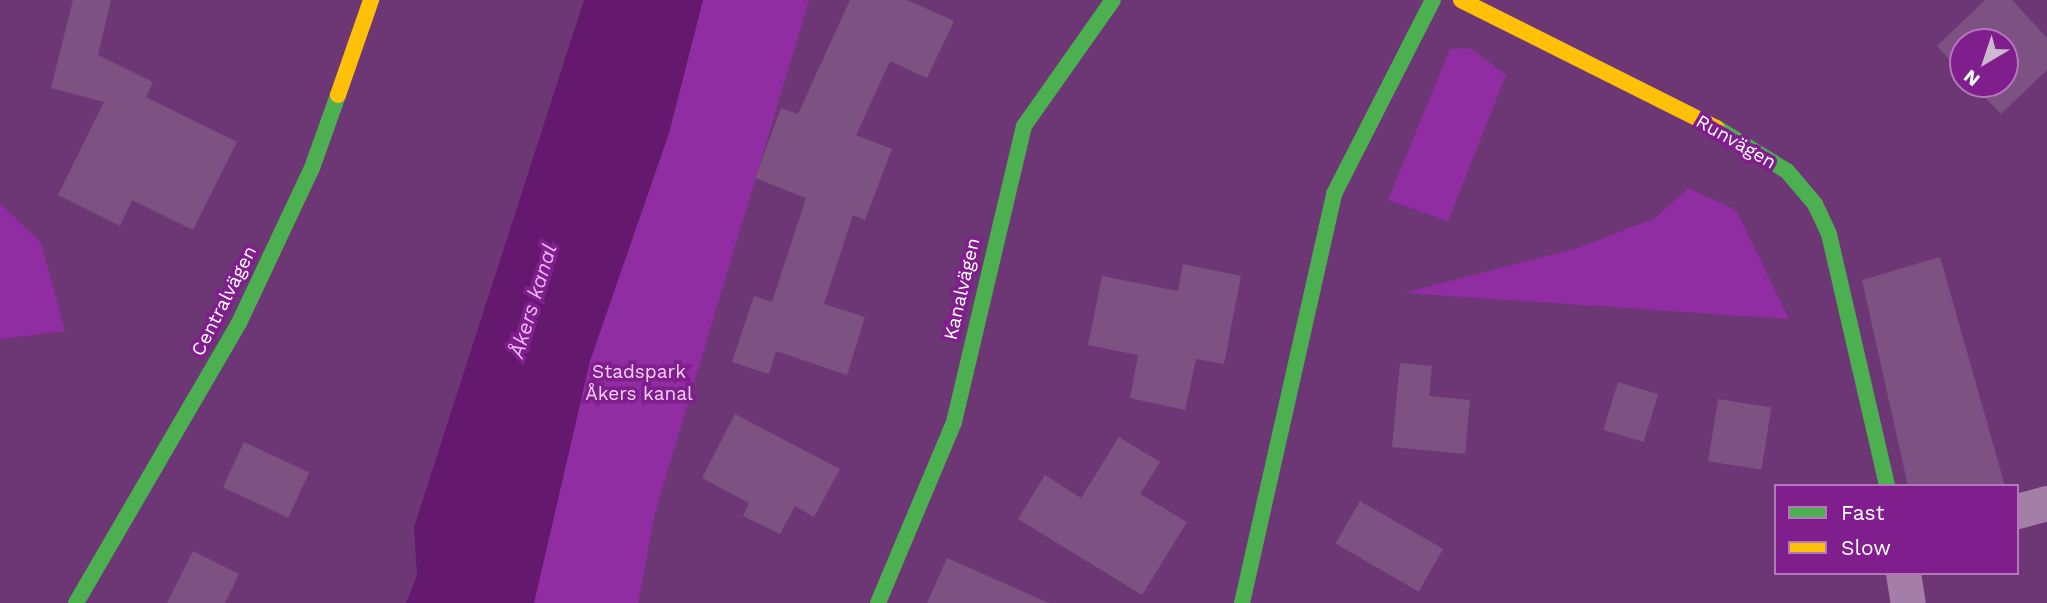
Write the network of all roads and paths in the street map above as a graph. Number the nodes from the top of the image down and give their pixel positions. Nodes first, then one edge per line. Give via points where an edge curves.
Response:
1 (371, 0) edge
2 (1113, 0) edge
3 (1433, 0) edge
4 (1461, 0) edge
5 (1886, 484) edge
6 (2047, 503) edge
7 (2019, 510) edge
8 (1903, 575) edge
9 (76, 603) edge
10 (878, 603) edge
11 (1241, 603) edge
12 (1908, 603) edge

1 - 9 street, Centralvägen via 312,168 239,323
2 - 10 street, Kanalvägen via 1024,126 954,422
3 - 11 street via 1334,194
4 - 5 street, Runvägen via 1721,130 1794,179 1829,234
6 - 7 street
8 - 12 street

